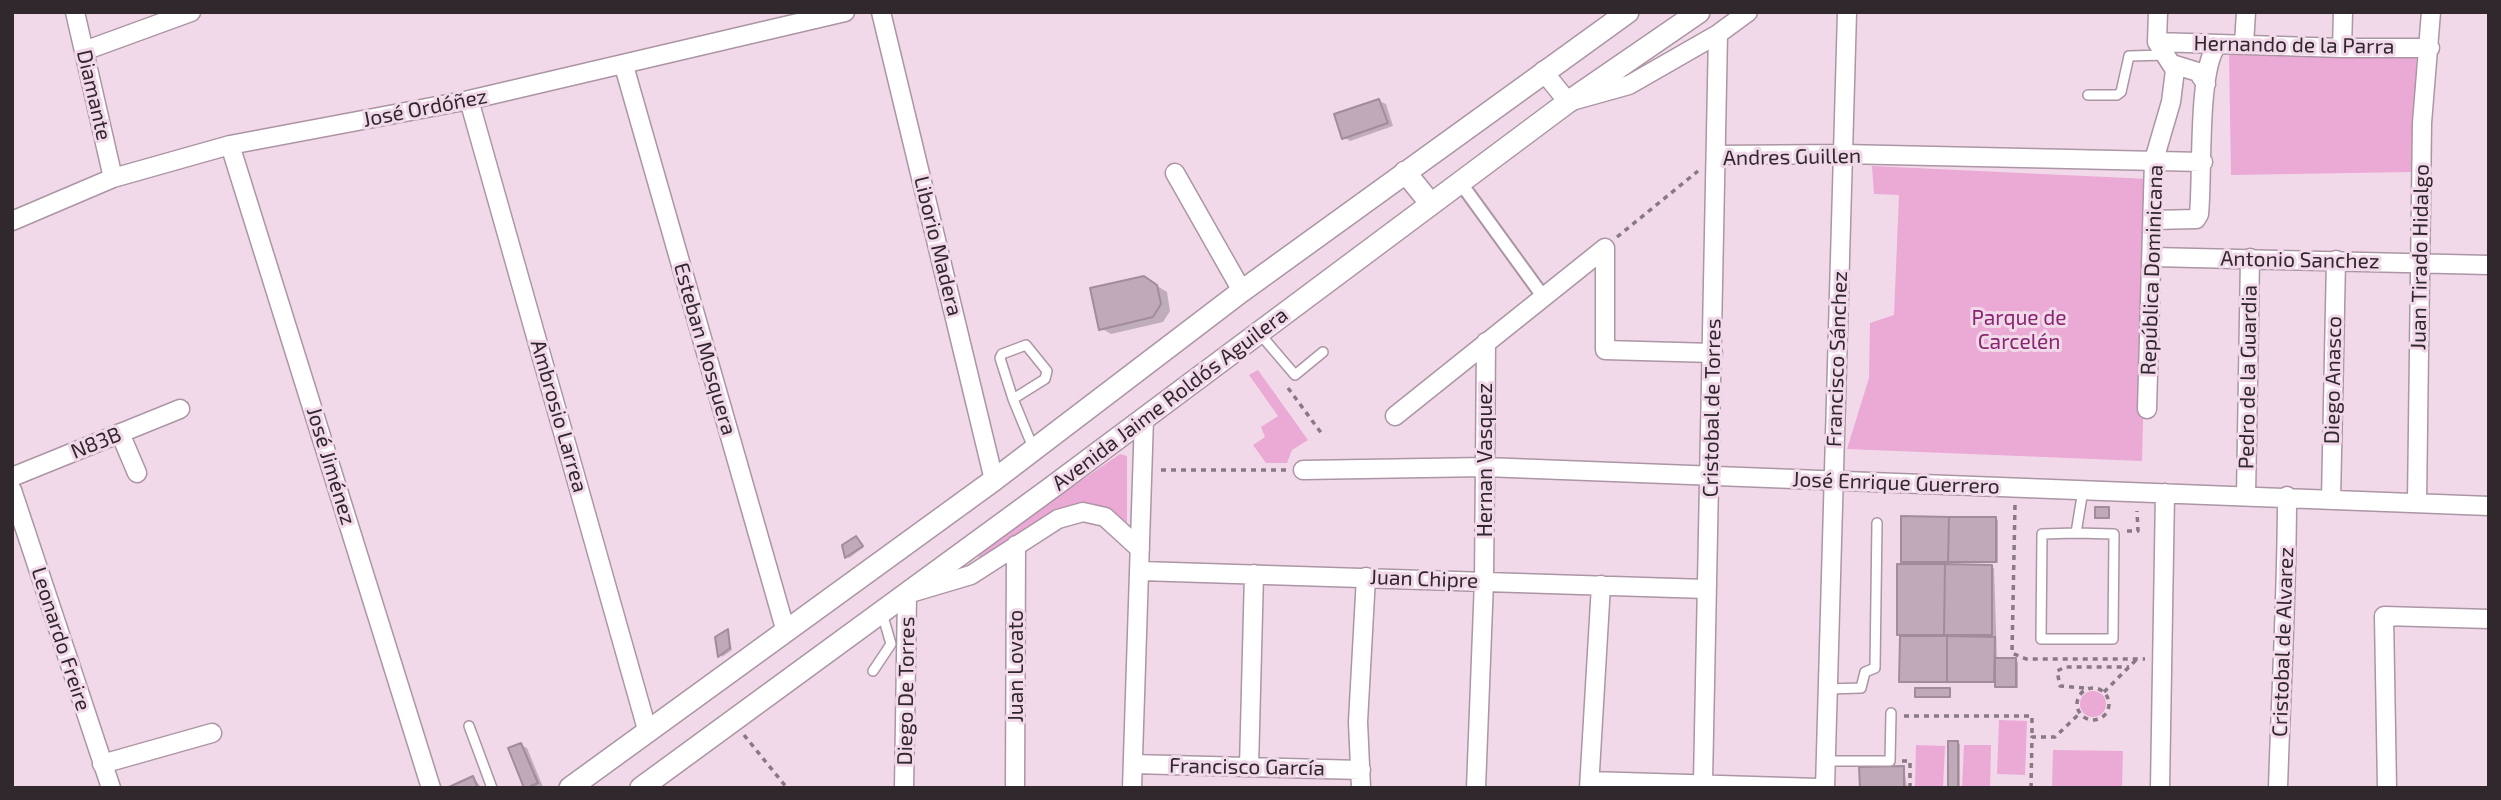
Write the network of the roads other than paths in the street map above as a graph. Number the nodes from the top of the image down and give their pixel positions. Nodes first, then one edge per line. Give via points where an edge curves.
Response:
1 (75, 12) edge
2 (191, 12) edge
3 (845, 12) edge
4 (881, 12) edge
5 (1628, 12) edge
6 (1699, 12) edge
7 (1748, 12) edge
8 (2158, 12) edge
9 (2246, 12) edge
10 (2343, 12) edge
11 (2431, 12) edge
12 (1846, 13) edge
13 (1718, 34) junction
14 (2244, 44) junction
15 (2217, 45) junction
16 (2342, 48) junction
17 (2430, 48) junction
18 (84, 51) junction
19 (2166, 53) junction
20 (624, 66) junction
21 (1543, 71) junction
22 (2206, 83) junction
23 (2088, 95) dead end
24 (469, 100) junction
25 (1568, 102) junction
26 (230, 145) junction
27 (1843, 154) junction
28 (1717, 156) junction
29 (2154, 160) junction
30 (2203, 162) junction
31 (1405, 172) junction
32 (1175, 173) dead end
33 (114, 178) junction
34 (1460, 182) junction
35 (1431, 204) junction
36 (2153, 220) junction
37 (12, 221) edge
38 (2152, 257) junction
39 (2250, 258) junction
40 (2336, 260) junction
41 (2420, 264) junction
42 (2489, 265) edge
43 (1242, 291) junction
44 (1542, 295) junction
45 (1259, 332) junction
46 (1486, 342) junction
47 (1323, 352) dead end
48 (1713, 353) junction
49 (1013, 399) junction
50 (180, 409) dead end
51 (2147, 409) dead end
52 (1395, 416) dead end
53 (1144, 418) junction
54 (120, 433) junction
55 (1034, 450) junction
56 (1485, 467) junction
57 (1303, 470) road end
58 (136, 473) dead end
59 (1712, 476) junction
60 (12, 477) edge
61 (994, 480) junction
62 (1833, 480) junction
63 (2083, 489) junction
64 (12, 490) edge
65 (2165, 492) junction
66 (2246, 496) junction
67 (2287, 496) junction
68 (2331, 500) junction
69 (2417, 503) junction
70 (2489, 506) edge
71 (1877, 523) dead end
72 (2076, 533) junction
73 (1016, 545) junction
74 (1140, 549) junction
75 (1141, 571) junction
76 (1254, 574) junction
77 (1366, 577) junction
78 (1484, 581) junction
79 (1601, 585) junction
80 (1706, 589) junction
81 (907, 594) junction
82 (881, 612) junction
83 (2489, 619) edge
84 (786, 632) junction
85 (873, 671) dead end
86 (1827, 689) junction
87 (1891, 715) road end
88 (469, 726) dead end
89 (212, 733) dead end
90 (648, 733) junction
91 (1825, 761) junction
92 (103, 764) junction
93 (1133, 764) junction
94 (1249, 767) junction
95 (1361, 779) edge
96 (1703, 782) junction
97 (1589, 784) edge
98 (111, 788) edge
99 (431, 788) edge
100 (492, 788) edge
101 (570, 788) edge
102 (641, 788) edge
103 (904, 788) edge
104 (1015, 788) edge
105 (1132, 788) edge
106 (1476, 788) edge
107 (1818, 788) edge
108 (1825, 788) edge
109 (2160, 788) edge
110 (2278, 788) edge
111 (2387, 788) edge

1 - 18 street, Diamante
2 - 18 street
3 - 20 street, José Ordóñez
4 - 61 street, Liborio Madera
5 - 21 street, Avenida Jaime Roldós Aguilera
6 - 25 street, Avenida Jaime Roldós Aguilera
7 - 13 street
8 - 19 street, República Dominicana
9 - 14 street
10 - 16 street
11 - 17 street, Juan Tirado Hidalgo
12 - 27 street, Francisco Sánchez
13 - 25 street via 1629,85
13 - 28 street, Cristobal de Torres
14 - 15 street, Hernando de la Parra
14 - 16 street, Hernando de la Parra
15 - 19 street, Hernando de la Parra
15 - 22 street
16 - 17 street, Hernando de la Parra
17 - 41 street, Juan Tirado Hidalgo via 2422,123
18 - 33 street, Diamante
19 - 22 street via 2198,72
19 - 23 lane via 2129,56 2122,92
19 - 29 street, República Dominicana via 2175,70
20 - 24 street, José Ordóñez
20 - 84 street, Esteban Mosquera
21 - 25 street
21 - 31 street, Avenida Jaime Roldós Aguilera
22 - 30 street
24 - 26 street, José Ordóñez
24 - 90 street, Ambrosio Larrea
25 - 34 street, Avenida Jaime Roldós Aguilera
26 - 33 street, José Ordóñez
26 - 99 street, José Jiménez
27 - 28 street, Andres Guillen
27 - 29 street, Andres Guillen
27 - 62 street, Francisco Sánchez
28 - 48 street, Cristobal de Torres
29 - 30 street, Andres Guillen
29 - 36 street, República Dominicana
30 - 36 street via 2196,219
31 - 35 street
31 - 43 street, Avenida Jaime Roldós Aguilera
32 - 43 street
33 - 37 street, José Ordóñez
34 - 35 street, Avenida Jaime Roldós Aguilera
34 - 44 street
35 - 45 street, Avenida Jaime Roldós Aguilera
36 - 38 street, República Dominicana
38 - 39 street, Antonio Sanchez
38 - 51 street, República Dominicana
39 - 40 street, Antonio Sanchez
39 - 66 street, Pedro de la Guardia
40 - 41 street, Antonio Sanchez
40 - 68 street, Diego Anasco
41 - 42 street, Antonio Sanchez
41 - 69 street, Juan Tirado Hidalgo
43 - 55 street, Avenida Jaime Roldós Aguilera
44 - 46 street
44 - 48 street via 1605,248 1605,350
45 - 47 lane via 1295,375
45 - 53 street, Avenida Jaime Roldós Aguilera
46 - 52 street
46 - 56 street, Hernan Vasquez
48 - 59 street, Cristobal de Torres
49 - 49 lane via 1047,376 1026,345 1000,358
49 - 55 lane
50 - 54 street, N83B
53 - 74 street
53 - 81 street, Avenida Jaime Roldós Aguilera
54 - 58 street
54 - 60 street, N83B
55 - 61 street, Avenida Jaime Roldós Aguilera
56 - 57 street, José Enrique Guerrero
56 - 59 street, José Enrique Guerrero
56 - 78 street, Hernan Vasquez
59 - 62 street, José Enrique Guerrero
59 - 80 street, Cristobal de Torres
61 - 84 street, Avenida Jaime Roldós Aguilera
62 - 63 street, José Enrique Guerrero
62 - 86 street, Francisco Sánchez
63 - 65 street, José Enrique Guerrero
63 - 72 lane
64 - 92 street, Leonardo Freire
65 - 66 street, José Enrique Guerrero
65 - 109 street
66 - 67 street, José Enrique Guerrero
67 - 68 street, José Enrique Guerrero
67 - 110 street, Cristobal de Alvarez via 2287,612
68 - 69 street, José Enrique Guerrero
69 - 70 street, José Enrique Guerrero
71 - 86 lane via 1875,668 1865,672 1861,688
72 - 72 lane via 2042,534 2041,639 2113,639 2115,534
73 - 74 street via 1058,519 1083,512 1105,517
73 - 81 street via 971,575
73 - 104 street, Juan Lovato
74 - 75 street
75 - 76 street, Juan Chipre
75 - 93 street
76 - 77 street, Juan Chipre
76 - 94 street
77 - 78 street, Juan Chipre
77 - 95 street via 1358,722
78 - 79 street, Juan Chipre
78 - 106 street, Hernan Vasquez
79 - 80 street, Juan Chipre
79 - 97 street
80 - 96 street, Cristobal de Torres
81 - 82 street, Avenida Jaime Roldós Aguilera
81 - 103 street, Diego De Torres
82 - 85 lane via 891,644
82 - 102 street, Avenida Jaime Roldós Aguilera
83 - 111 street via 2384,616
84 - 90 street, Avenida Jaime Roldós Aguilera
86 - 91 street, Francisco Sánchez
87 - 91 lane via 1890,761
88 - 100 lane
89 - 92 street
90 - 101 street, Avenida Jaime Roldós Aguilera
91 - 108 street, Francisco Sánchez
92 - 98 street, Leonardo Freire
93 - 94 street, Francisco García
93 - 105 street
94 - 95 street, Francisco García
96 - 97 street
96 - 107 street

